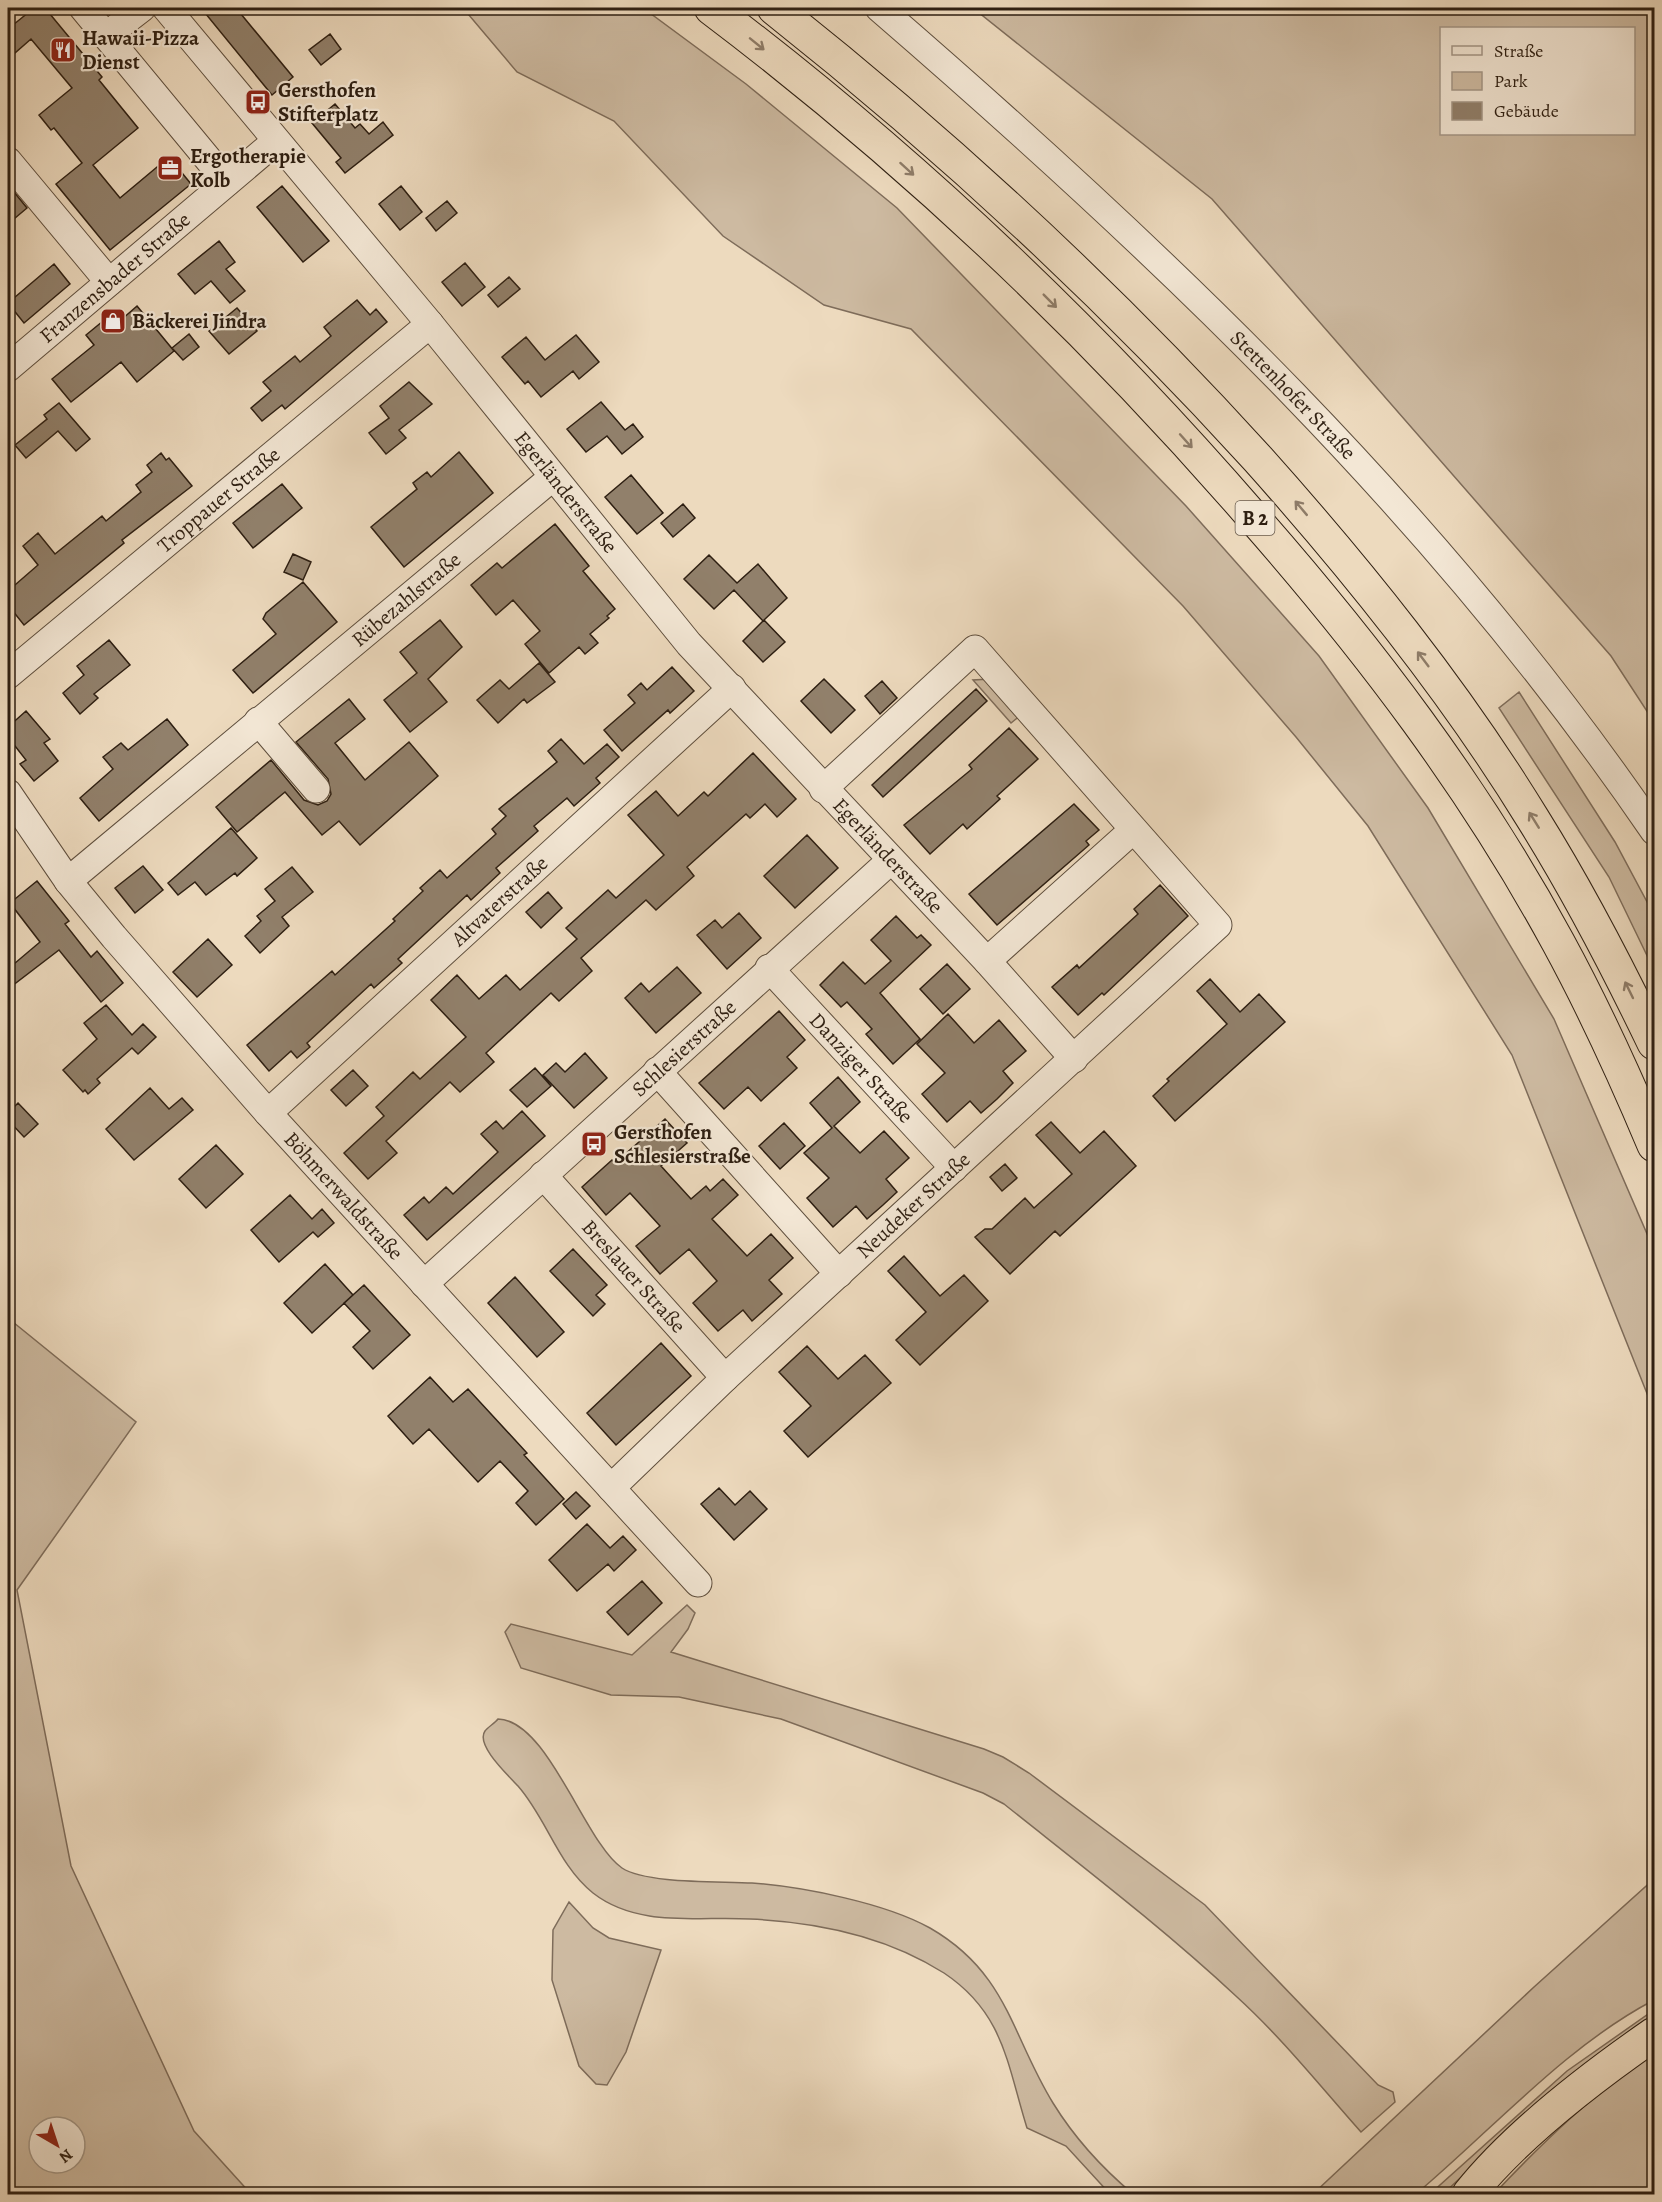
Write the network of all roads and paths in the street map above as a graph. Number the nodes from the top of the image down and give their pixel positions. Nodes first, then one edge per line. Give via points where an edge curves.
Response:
1 (83, 8) edge
2 (142, 8) edge
3 (166, 8) edge
4 (711, 8) edge
5 (774, 8) edge
6 (879, 8) edge
7 (107, 35) junction
8 (276, 141) junction
9 (11, 173) edge
10 (227, 182) junction
11 (109, 282) junction
12 (429, 324) junction
13 (8, 368) edge
14 (553, 477) junction
15 (8, 675) edge
16 (732, 688) junction
17 (258, 721) junction
18 (316, 789) dead end
19 (824, 789) junction
20 (8, 793) edge
21 (1133, 830) junction
22 (1654, 831) edge
23 (890, 861) junction
24 (68, 881) junction
25 (987, 961) junction
26 (769, 968) junction
27 (1654, 1043) edge
28 (1074, 1059) junction
29 (657, 1071) junction
30 (268, 1113) junction
31 (1654, 1145) edge
32 (954, 1168) junction
33 (543, 1175) junction
34 (839, 1274) junction
35 (424, 1284) junction
36 (725, 1378) junction
37 (611, 1488) junction
38 (698, 1583) dead end
39 (1654, 2034) edge
40 (1469, 2194) edge

1 - 7 street
2 - 7 street
3 - 8 street, Egerländerstraße
4 -> 31 highway, B 2 via 894,158 1041,291 1158,410 1329,605 1435,745 1527,887 1584,991
27 -> 5 highway, B 2 via 1597,928 1525,807 1422,659 1295,501 1137,329 1073,267 942,146
6 - 22 street, Stettenhofer Straße via 1030,138 1156,256 1337,439 1530,659
7 - 10 street
8 - 10 street, Franzensbader Straße
8 - 12 street, Egerländerstraße
9 - 11 street
10 - 11 street, Franzensbader Straße
11 - 13 street, Franzensbader Straße
12 - 14 street, Egerländerstraße
12 - 15 street, Troppauer Straße
14 - 16 street, Egerländerstraße via 689,644
14 - 17 street, Rübezahlstraße
16 - 19 street, Egerländerstraße
16 - 30 street, Altvaterstraße
17 - 18 street
17 - 24 street, Rübezahlstraße
19 - 21 street via 975,649
19 - 23 street, Egerländerstraße
20 - 24 street, Böhmerwaldstraße
21 - 25 street
21 - 28 street, Neudeker Straße via 1218,926
23 - 25 street, Egerländerstraße
23 - 26 street, Schlesierstraße
24 - 30 street, Böhmerwaldstraße
25 - 28 street, Egerländerstraße
26 - 29 street, Schlesierstraße
26 - 32 street, Danziger Straße
28 - 32 street, Neudeker Straße
29 - 33 street, Schlesierstraße
29 - 34 street
30 - 35 street, Böhmerwaldstraße
32 - 34 street, Neudeker Straße
33 - 35 street, Schlesierstraße
33 - 36 street, Breslauer Straße
34 - 36 street, Neudeker Straße
35 - 37 street, Böhmerwaldstraße
36 - 37 street, Neudeker Straße
37 - 38 street, Böhmerwaldstraße
39 - 40 highway via 1611,2064 1515,2145

